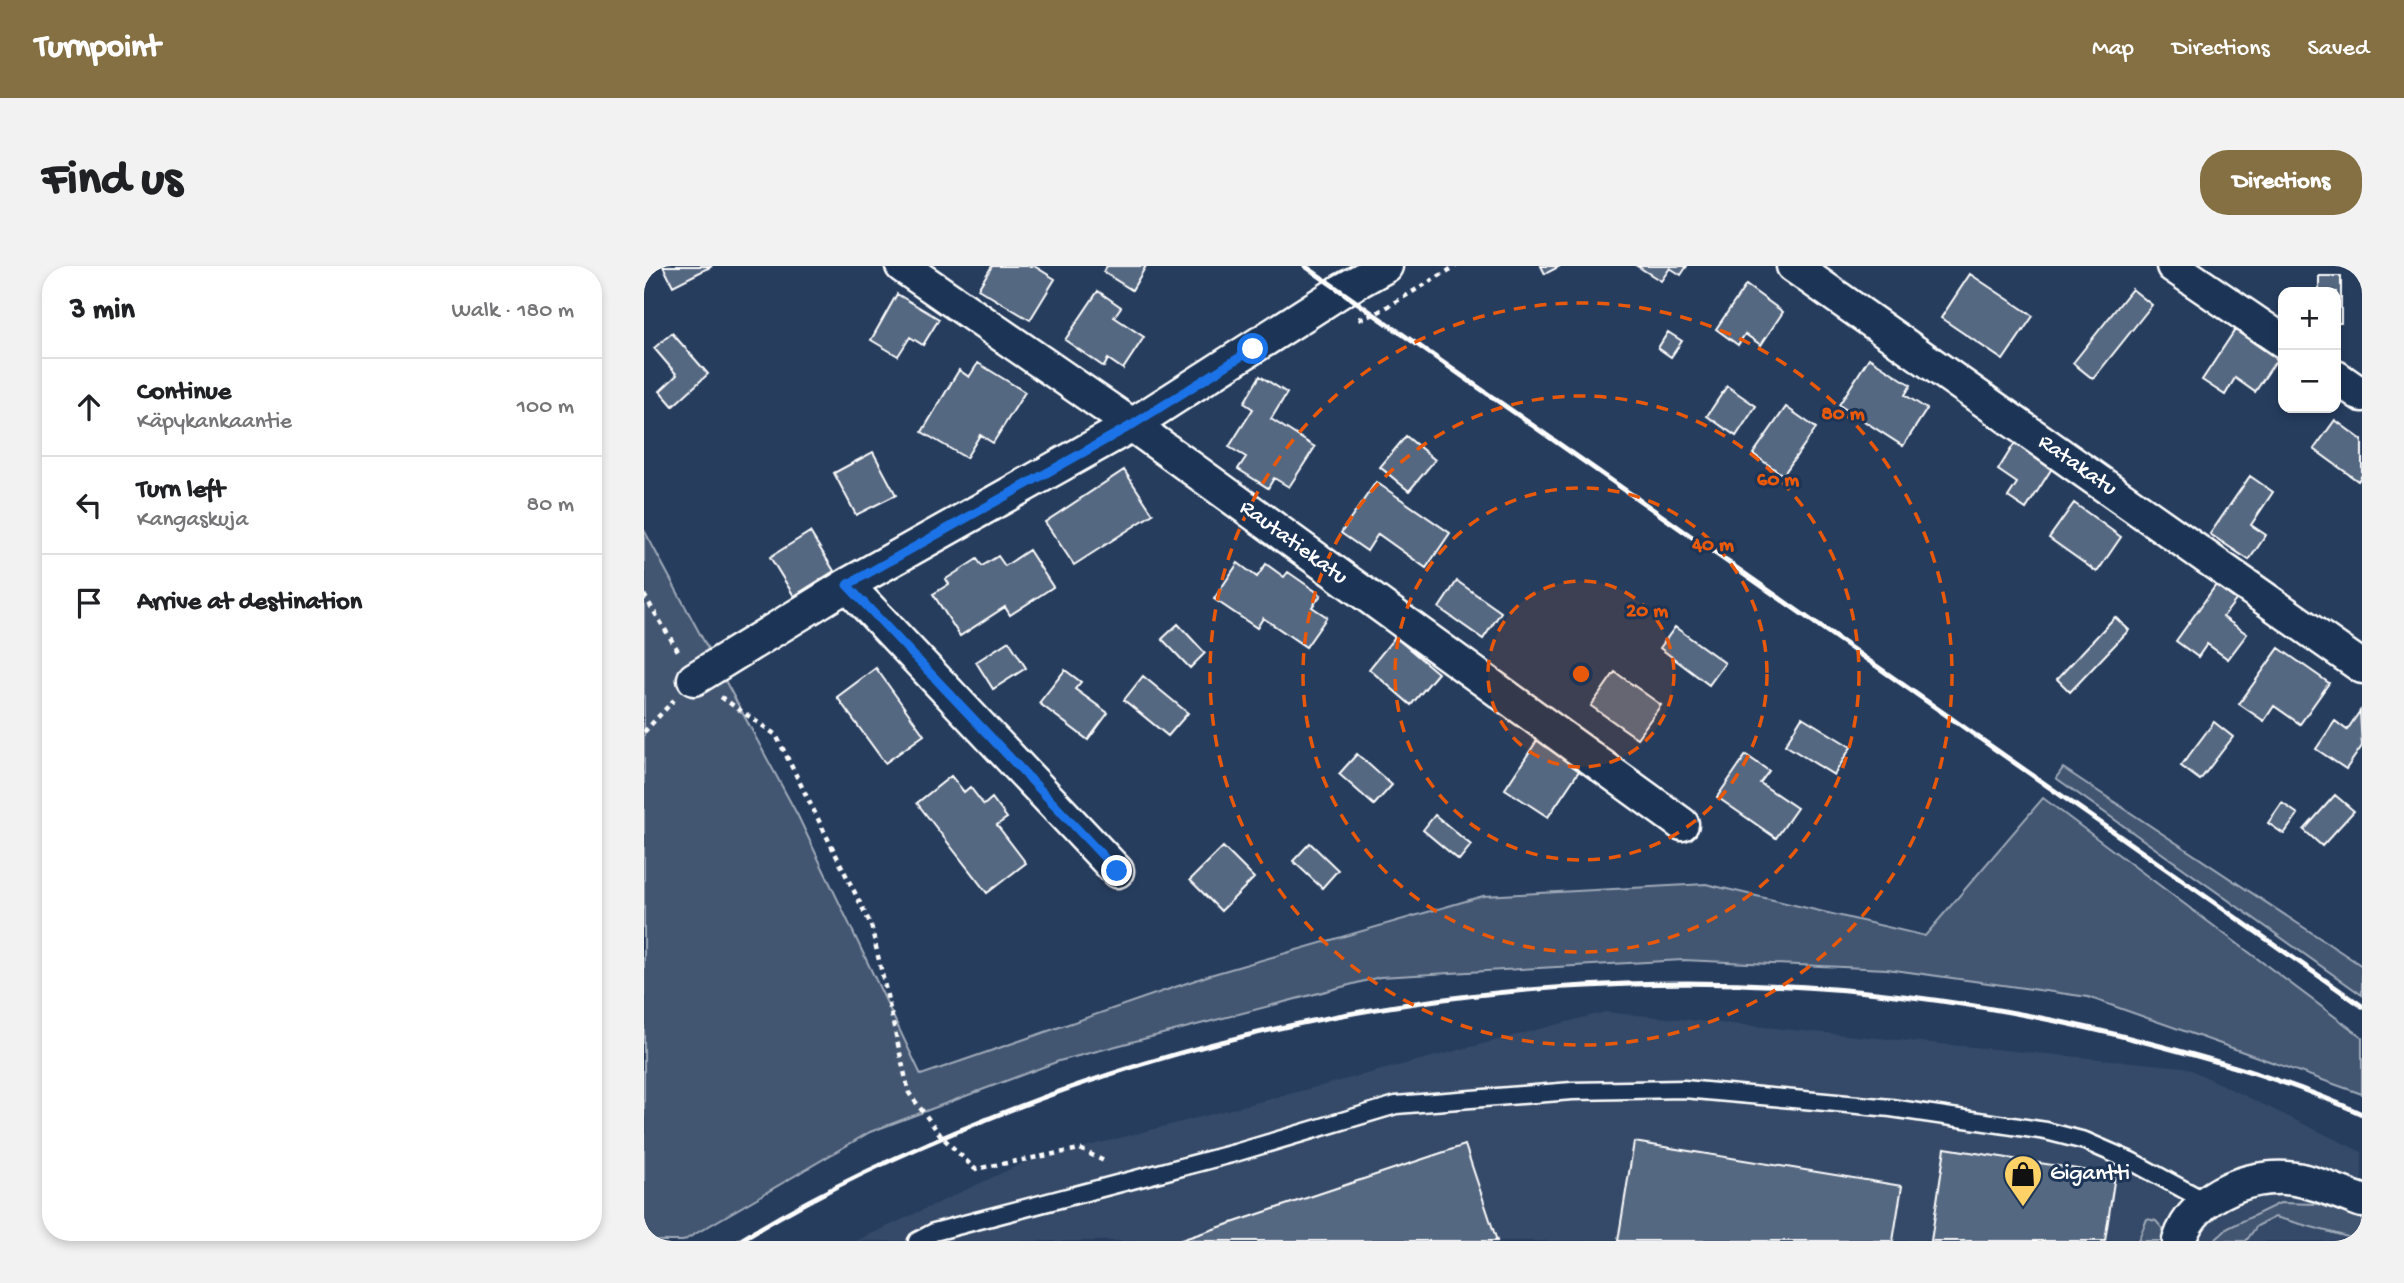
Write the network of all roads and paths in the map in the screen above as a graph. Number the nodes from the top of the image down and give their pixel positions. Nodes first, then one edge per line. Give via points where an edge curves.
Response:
1 (902, 266) edge
2 (1793, 266) edge
3 (2173, 266) edge
4 (1371, 269) edge
5 (2278, 338) edge
6 (2341, 380) edge
7 (2362, 395) edge
8 (1132, 425) junction
9 (847, 585) junction
10 (644, 595) edge
11 (2362, 667) edge
12 (694, 679) junction
13 (644, 732) edge
14 (1682, 824) dead end
15 (1117, 871) dead end
16 (1108, 1163) dead end
17 (2205, 1201) junction
18 (2362, 1201) edge
19 (917, 1241) edge
20 (2179, 1241) edge

1 - 8 street, Rautatiekatu
2 - 11 street, Ratakatu
3 - 5 street
4 - 8 street
6 - 7 street
8 - 9 street
8 - 14 street, Rautatiekatu
9 - 12 street
9 - 15 street
10 - 12 path
12 - 13 path
12 - 16 path via 776,736 871,925 909,1093 942,1137 975,1169 1080,1149
17 - 18 street via 2255,1179 2303,1180
17 - 19 lane via 2131,1161 2085,1141 2046,1131 1891,1108 1684,1089 1572,1091 1396,1105 934,1232
17 - 20 street

